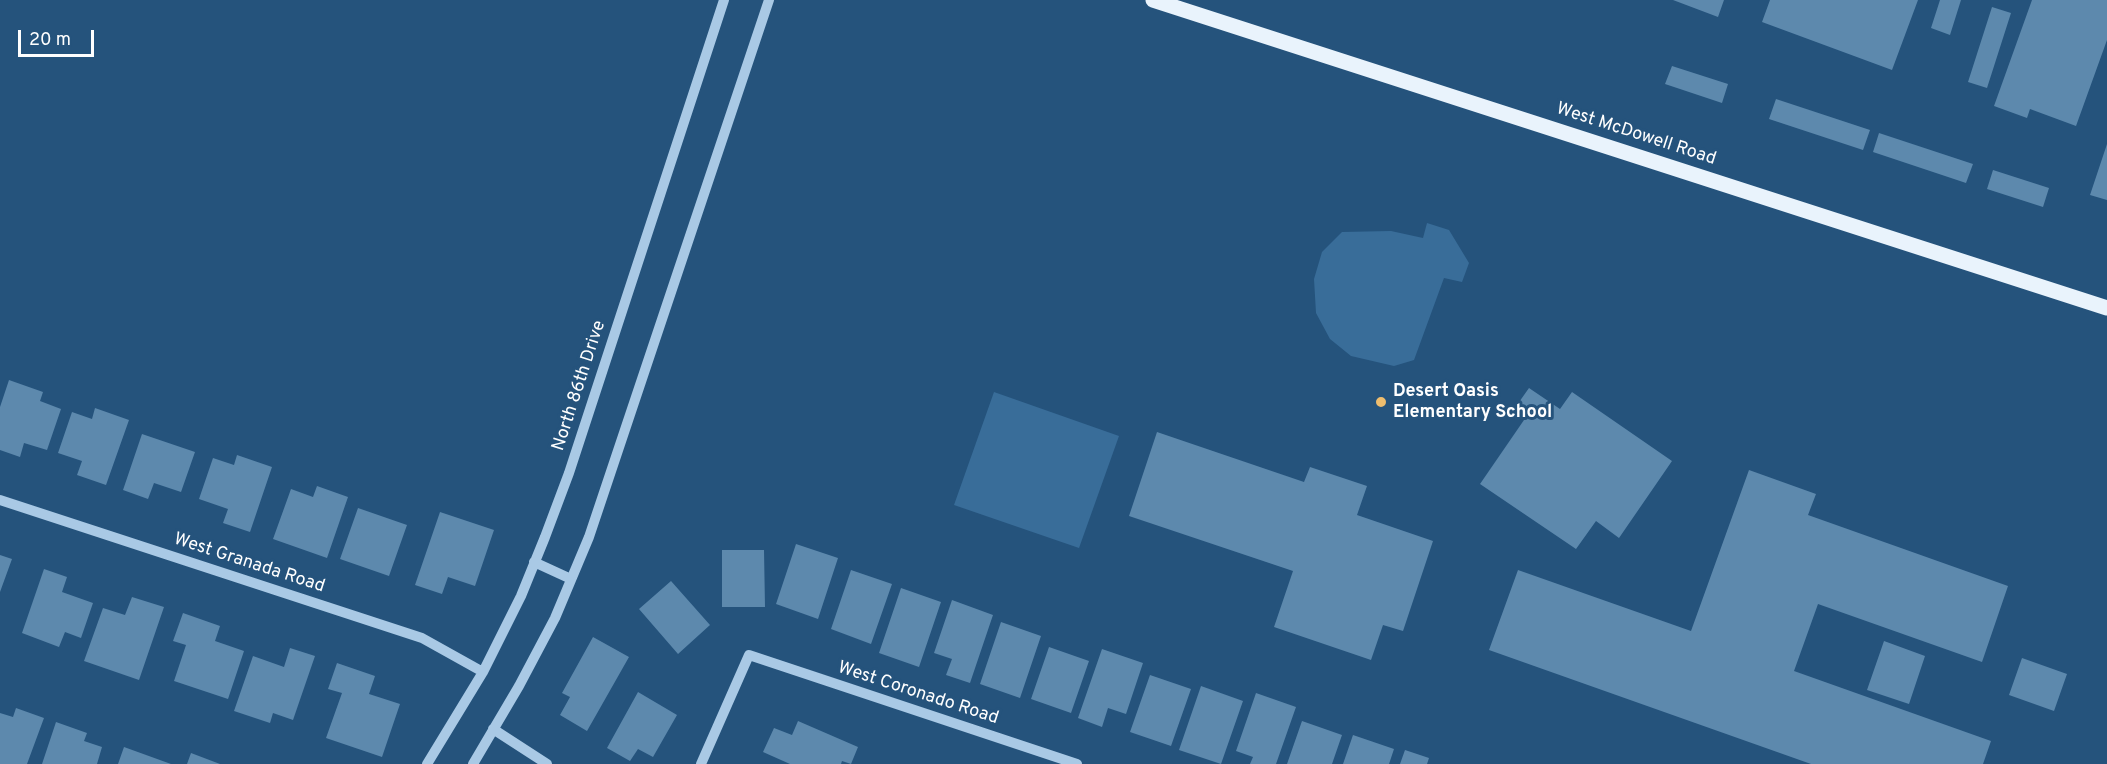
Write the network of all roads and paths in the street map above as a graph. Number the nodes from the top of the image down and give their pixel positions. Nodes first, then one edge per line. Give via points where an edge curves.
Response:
1 (724, 0) edge
2 (769, 0) edge
3 (1153, 0) edge
4 (2107, 308) edge
5 (0, 500) edge
6 (534, 562) junction
7 (571, 579) junction
8 (483, 672) junction
9 (493, 729) junction
10 (427, 764) edge
11 (472, 764) edge
12 (546, 764) edge
13 (701, 764) edge
14 (1077, 764) edge

1 - 6 street, North 86th Drive via 569,473
2 - 7 street via 589,537
3 - 4 main road, West McDowell Road
5 - 8 street, West Granada Road via 422,638
6 - 7 street
6 - 8 street, North 86th Drive
7 - 9 street via 555,618
8 - 10 street, North 86th Drive
9 - 11 street
9 - 12 street
13 - 14 street, West Coronado Road via 749,655

